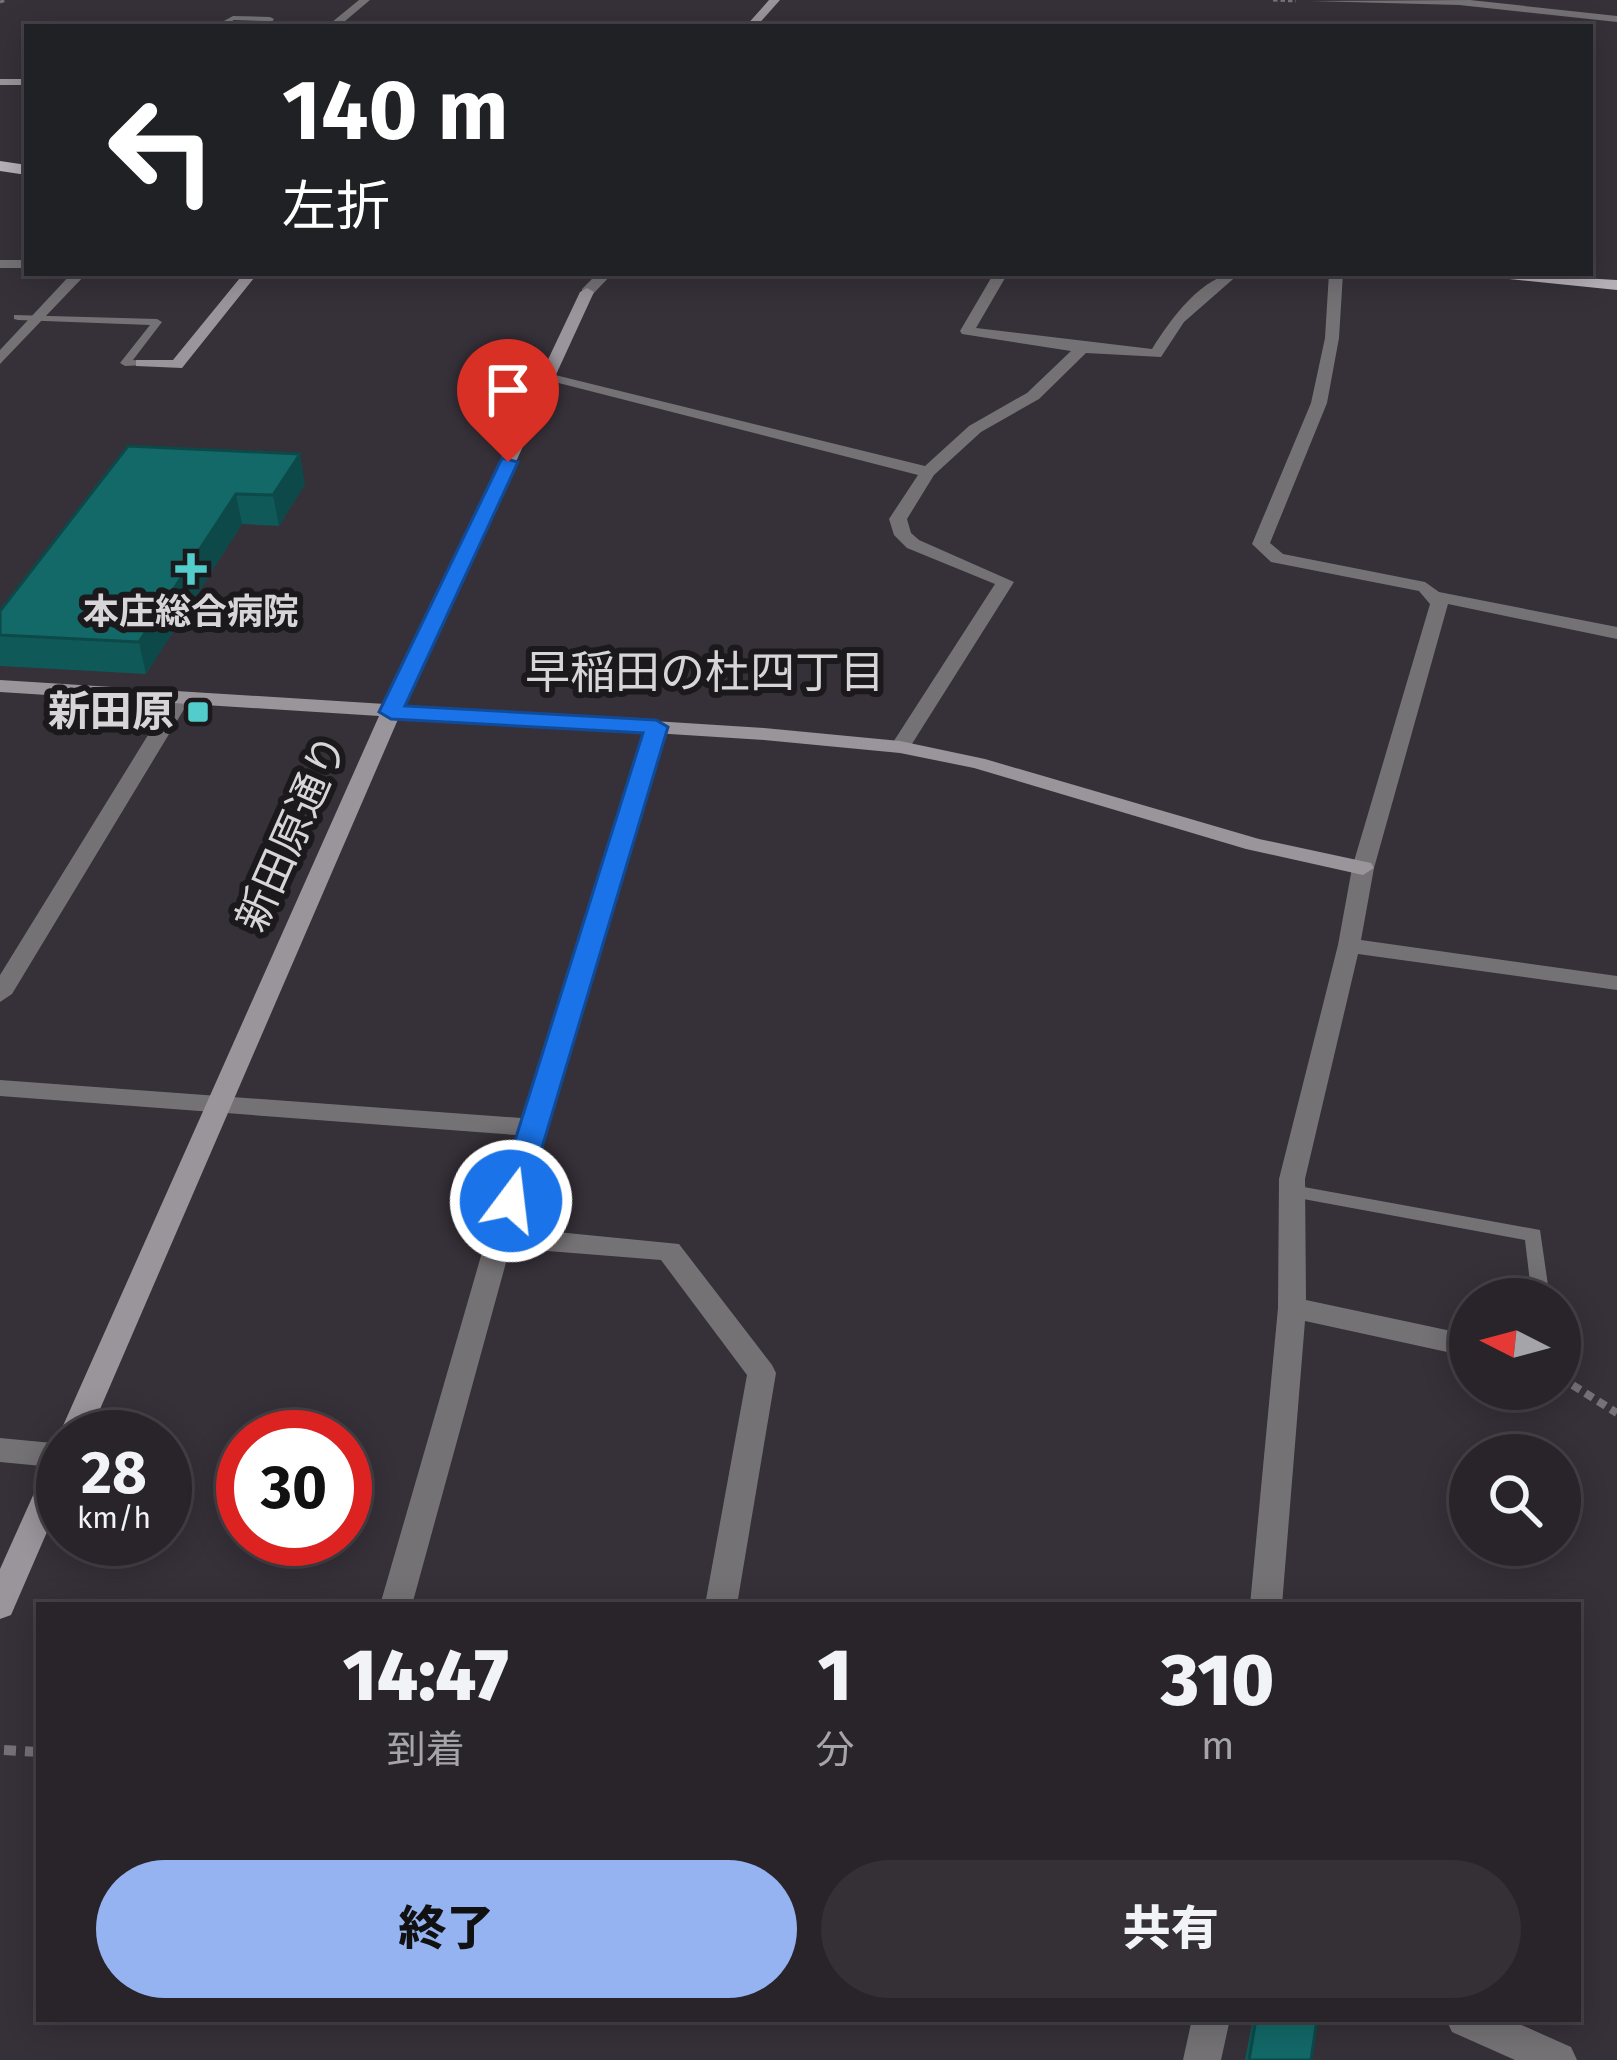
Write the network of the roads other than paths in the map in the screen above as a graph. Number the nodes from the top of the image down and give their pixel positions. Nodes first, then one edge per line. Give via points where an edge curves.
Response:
1 (365, 0) edge
2 (775, 0) edge
3 (1316, 1) edge
4 (1617, 19) edge
5 (219, 24) edge
6 (268, 24) edge
7 (335, 24) edge
8 (753, 24) edge
9 (58, 276) edge
10 (77, 276) edge
11 (248, 276) edge
12 (603, 276) edge
13 (999, 276) edge
14 (1229, 276) edge
15 (1336, 276) edge
16 (1528, 276) edge
17 (1617, 285) edge
18 (19, 317) junction
19 (38, 318) junction
20 (0, 336) edge
21 (1082, 348) junction
22 (0, 358) edge
23 (141, 363) joint
24 (548, 378) junction
25 (928, 472) junction
26 (1432, 596) junction
27 (1617, 633) edge
28 (0, 686) edge
29 (179, 701) junction
30 (391, 712) junction
31 (656, 727) junction
32 (900, 747) junction
33 (1363, 868) junction
34 (1349, 945) junction
35 (1617, 983) edge
36 (0, 994) edge
37 (0, 1088) edge
38 (220, 1102) junction
39 (531, 1127) junction
40 (1293, 1191) junction
41 (501, 1238) junction
42 (1538, 1278) edge
43 (1292, 1308) junction
44 (1449, 1342) edge
45 (85, 1410) edge
46 (0, 1450) edge
47 (36, 1455) edge
48 (36, 1521) edge
49 (397, 1602) edge
50 (722, 1602) edge
51 (1266, 1602) edge
52 (0, 1605) edge
53 (1209, 2022) edge
54 (1472, 2022) edge
55 (1202, 2060) edge
56 (1558, 2060) edge

1 - 7 street
2 - 8 street
3 - 4 street via 1459,2
5 - 6 lane via 246,17
9 - 18 street
10 - 19 street
11 - 23 street via 177,365
12 - 24 street, 新田原通り via 587,292
13 - 21 street via 967,331
14 - 21 street via 1178,319 1156,354
15 - 26 street via 1319,403 1261,544 1277,558 1425,586
16 - 17 main road
18 - 19 lane
18 - 20 street
19 - 22 street
19 - 23 lane via 157,322 125,363
21 - 25 street via 1033,396 975,429
24 - 25 street
24 - 30 street, 新田原通り
25 - 32 street via 898,519 903,535 1005,581
26 - 27 street
26 - 33 street via 1439,603
28 - 29 street
29 - 30 street
29 - 36 street
30 - 31 street
30 - 38 street, 新田原通り
31 - 32 street
31 - 39 street
32 - 33 street
33 - 34 street
34 - 35 street
34 - 40 street
37 - 38 street
38 - 39 street
38 - 45 street, 新田原通り
39 - 41 street
40 - 42 lane via 1534,1234
40 - 43 street
41 - 49 street
41 - 50 street via 669,1251 762,1373
43 - 44 street
43 - 51 street
46 - 47 street
48 - 52 street
53 - 55 street
54 - 56 street

